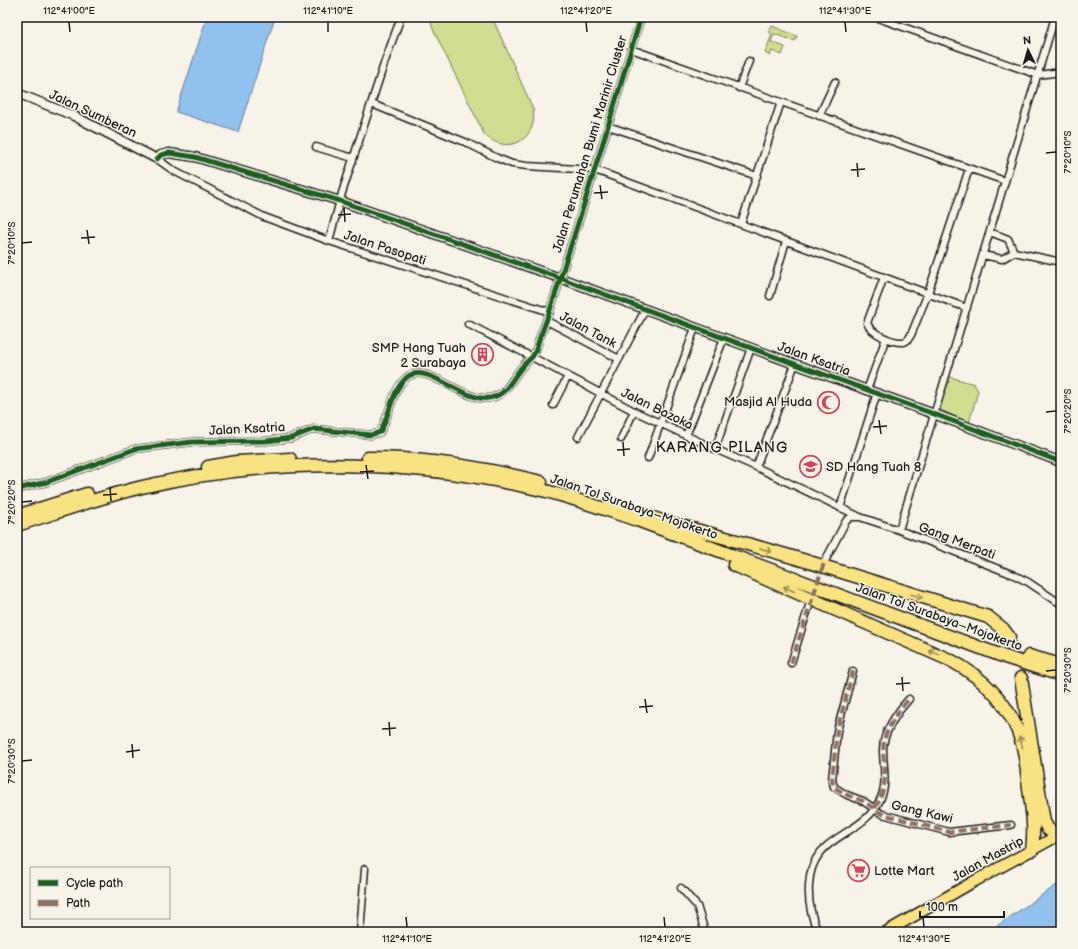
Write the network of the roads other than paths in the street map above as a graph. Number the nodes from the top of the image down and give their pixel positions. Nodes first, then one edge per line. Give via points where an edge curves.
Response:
1 (401, 17) edge
2 (641, 17) edge
3 (875, 17) edge
4 (1055, 17) edge
5 (631, 49) junction
6 (749, 61) dead end
7 (1061, 72) edge
8 (1038, 75) junction
9 (835, 82) dead end
10 (740, 88) junction
11 (17, 93) edge
12 (781, 102) junction
13 (372, 104) junction
14 (819, 116) junction
15 (608, 126) junction
16 (316, 147) dead end
17 (354, 158) junction
18 (157, 159) junction
19 (969, 169) junction
20 (595, 170) junction
21 (756, 176) junction
22 (1005, 182) junction
23 (340, 201) junction
24 (741, 224) junction
25 (990, 232) junction
26 (329, 241) junction
27 (786, 241) junction
28 (1014, 252) junction
29 (983, 255) junction
30 (1061, 262) edge
31 (884, 277) junction
32 (560, 278) junction
33 (928, 293) junction
34 (770, 296) dead end
35 (967, 308) junction
36 (645, 310) junction
37 (550, 312) junction
38 (547, 321) junction
39 (468, 324) dead end
40 (695, 328) junction
41 (724, 338) junction
42 (886, 338) junction
43 (751, 348) junction
44 (532, 356) junction
45 (619, 359) junction
46 (795, 364) junction
47 (568, 376) junction
48 (867, 390) junction
49 (877, 393) junction
50 (602, 394) junction
51 (554, 405) dead end
52 (634, 411) junction
53 (934, 414) junction
54 (660, 423) junction
55 (686, 436) junction
56 (578, 437) dead end
57 (621, 439) dead end
58 (715, 449) junction
59 (648, 458) dead end
60 (1061, 462) edge
61 (756, 467) junction
62 (143, 483) junction
63 (17, 489) edge
64 (116, 490) junction
65 (840, 508) junction
66 (17, 516) edge
67 (860, 517) junction
68 (661, 520) junction
69 (17, 525) edge
70 (899, 530) junction
71 (676, 535) junction
72 (824, 562) tunnel mouth
73 (1061, 604) edge
74 (810, 606) tunnel mouth
75 (1009, 637) tunnel mouth
76 (791, 663) dead end
77 (1061, 665) edge
78 (853, 671) dead end
79 (1061, 675) edge
80 (1021, 678) tunnel mouth
81 (909, 699) dead end
82 (875, 808) junction
83 (1012, 825) dead end
84 (1059, 835) edge
85 (1032, 850) junction
86 (365, 868) dead end
87 (681, 888) dead end
88 (900, 929) edge
89 (360, 932) edge
90 (705, 932) edge
91 (818, 932) edge
92 (886, 932) edge

1 - 13 street
2 - 5 street, Jalan Perumahan Bumi Marinir Cluster
3 - 8 street
4 - 8 street
5 - 10 street, Jalan Perumahan Bumi Marinir Cluster
5 - 15 street, Jalan Perumahan Bumi Marinir Cluster
6 - 10 street
7 - 8 street
8 - 22 street
9 - 14 street
10 - 12 street, Jalan Perumahan Bumi Marinir Cluster
11 - 18 street, Jalan Sumberan via 74,116
12 - 14 street, Jalan Perumahan Bumi Marinir Cluster
12 - 21 street
13 - 17 street
13 - 20 street, Jalan Perumahan Bumi Marinir Cluster via 512,164
14 - 19 street, Jalan Perumahan Bumi Marinir Cluster
15 - 20 street, Jalan Perumahan Bumi Marinir Cluster
15 - 21 street, Jalan Perumahan Bumi Marinir Cluster
16 - 17 street
17 - 23 street
18 - 23 street, Jalan Ksatria via 161,155 169,154 195,157
18 - 26 street, Jalan Pasopati via 174,171 264,217
19 - 22 street, Jalan Perumahan Bumi Marinir Cluster
19 - 33 street
20 - 24 street, Jalan Perumahan Bumi Marinir Cluster
20 - 32 street, Jalan Perumahan Bumi Marinir Cluster
21 - 24 street
22 - 25 street
23 - 26 street
23 - 32 street, Jalan Ksatria
24 - 27 street, Jalan Perumahan Bumi Marinir Cluster
25 - 28 street via 1008,239
25 - 29 street
26 - 37 street, Jalan Pasopati
27 - 31 street, Jalan Perumahan Bumi Marinir Cluster
27 - 34 street
28 - 29 street via 1002,259
28 - 30 street
29 - 35 street
31 - 33 street, Jalan Perumahan Bumi Marinir Cluster
31 - 42 street via 867,324 869,328
32 - 36 street, Jalan Ksatria
32 - 37 street, Jalan Ksatria
33 - 35 street, Jalan Perumahan Bumi Marinir Cluster
33 - 42 street via 908,340 905,342
35 - 53 street
36 - 40 street, Jalan Ksatria
36 - 45 street
37 - 38 street, Jalan Ksatria
38 - 44 street, Jalan Ksatria
38 - 45 street, Jalan Tank
39 - 44 street, Jalan Bazoka
40 - 41 street, Jalan Ksatria
40 - 54 street
41 - 43 street, Jalan Ksatria
41 - 55 street
42 - 48 street
43 - 46 street, Jalan Ksatria
43 - 58 street
44 - 47 street, Jalan Bazoka
44 - 63 street, Jalan Ksatria via 504,391 490,399 471,396 429,376 414,374 407,378 397,391 380,432 371,435 314,429 291,438 192,442 135,449 47,482
45 - 50 street
46 - 48 street, Jalan Ksatria
46 - 61 street
47 - 50 street, Jalan Bazoka
47 - 51 street
48 - 49 street, Jalan Ksatria
49 - 53 street, Jalan Ksatria
49 - 65 street
50 - 52 street, Jalan Bazoka
50 - 56 street
52 - 54 street, Jalan Bazoka
52 - 57 street
53 - 60 street, Jalan Ksatria
53 - 70 street
54 - 55 street, Jalan Bazoka
54 - 59 street
55 - 58 street, Jalan Bazoka
58 - 61 street, Jalan Bazoka
61 - 65 street, Jalan Bazoka
62 - 64 highway, Jalan Tol Surabaya–Mojokerto
62 - 68 highway, Jalan Tol Surabaya–Mojokerto via 237,462 388,458 454,465 518,476 574,491
62 - 71 highway, Jalan Tol Surabaya–Mojokerto via 242,470 388,466 491,479 547,492
64 - 66 highway, Jalan Tol Surabaya–Mojokerto
64 - 69 highway, Jalan Tol Surabaya–Mojokerto
65 - 67 street, Gang Merpati
67 - 70 street, Gang Merpati
67 - 72 street via 851,517 846,521
68 -> 75 highway via 988,617
68 - 77 highway, Jalan Tol Surabaya–Mojokerto via 1007,650
70 - 73 street, Gang Merpati via 1014,575
71 - 79 highway, Jalan Tol Surabaya–Mojokerto via 1005,658
85 -> 71 highway via 1034,826 1022,744 1016,726 1005,707 986,684 966,668 952,661 736,565
74 - 76 street
78 - 82 street, Gang Kawi via 837,731 833,784 836,790 863,800
80 - 84 highway via 1044,822 1048,829
81 - 82 street via 900,708 886,733 883,749 884,789
82 - 83 street, Gang Kawi via 882,814 949,832
82 - 91 street via 853,828 825,846 812,863 808,894 813,921
84 - 85 main road, Jalan Mastrip
85 - 88 main road, Jalan Mastrip via 973,882
86 - 89 street
87 - 90 street via 697,906
88 - 92 main road, Jalan Mastrip

